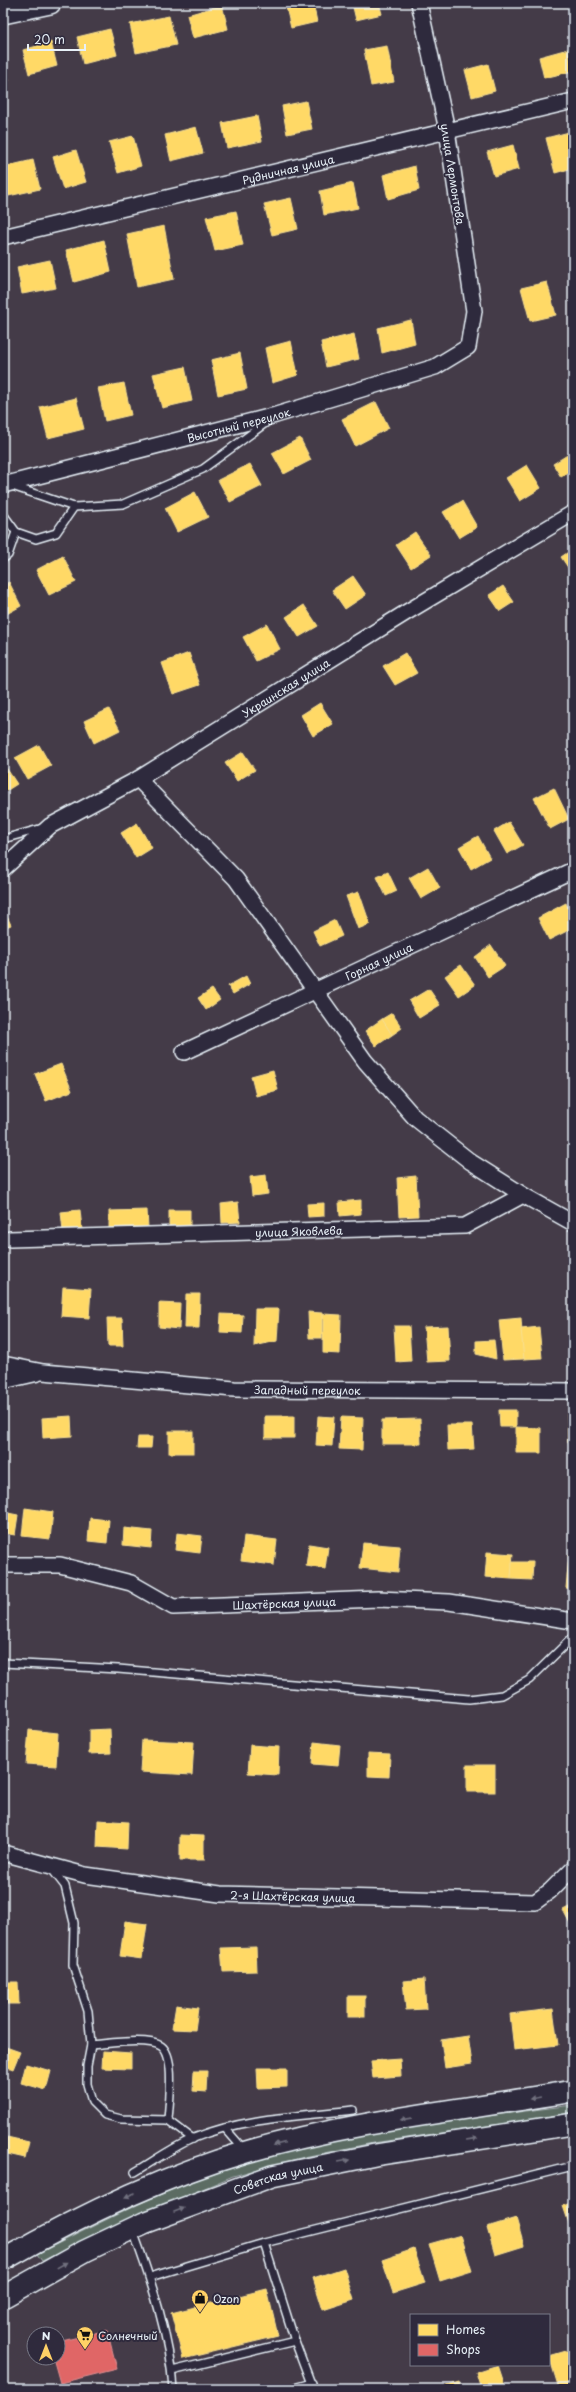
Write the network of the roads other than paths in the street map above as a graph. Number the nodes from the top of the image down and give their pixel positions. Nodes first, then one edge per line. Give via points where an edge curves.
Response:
1 (50, 3) edge
2 (419, 3) edge
3 (3, 13) edge
4 (573, 102) edge
5 (447, 130) junction
6 (3, 237) edge
7 (468, 347) joint
8 (276, 415) junction
9 (6, 485) edge
10 (74, 507) junction
11 (573, 513) edge
12 (3, 514) edge
13 (16, 532) junction
14 (3, 558) edge
15 (138, 779) junction
16 (50, 826) junction
17 (3, 839) edge
18 (3, 869) edge
19 (573, 870) edge
20 (314, 992) junction
21 (184, 1052) dead end
22 (523, 1195) junction
23 (573, 1223) edge
24 (7, 1237) edge
25 (3, 1364) edge
26 (43, 1372) junction
27 (3, 1381) edge
28 (573, 1391) edge
29 (3, 1565) edge
30 (573, 1620) edge
31 (573, 1637) edge
32 (3, 1663) edge
33 (3, 1853) edge
34 (50, 1866) junction
35 (573, 1868) edge
36 (91, 2044) junction
37 (573, 2091) edge
38 (353, 2110) dead end
39 (168, 2120) junction
40 (573, 2124) edge
41 (225, 2128) junction
42 (193, 2139) junction
43 (246, 2152) junction
44 (573, 2166) edge
45 (135, 2172) dead end
46 (133, 2229) junction
47 (264, 2243) junction
48 (10, 2256) edge
49 (150, 2277) junction
50 (32, 2281) junction
51 (3, 2297) edge
52 (294, 2341) junction
53 (172, 2371) junction
54 (312, 2386) edge
55 (173, 2389) edge
56 (290, 2389) edge

1 - 3 main road
2 - 5 street, улица Лермонтова
4 - 5 street, Рудничная улица
5 - 6 street, Рудничная улица
5 - 7 street, улица Лермонтова via 474,311
7 - 8 street, Высотный переулок via 435,367
8 - 9 street, Высотный переулок
8 - 10 lane via 203,469 123,504
9 - 10 lane
10 - 13 lane via 56,533 36,539
11 - 15 street, Украинская улица via 407,612
12 - 13 lane
13 - 14 lane via 8,555
15 - 16 street, Украинская улица
15 - 20 street via 236,879
16 - 17 lane
16 - 18 street, Украинская улица
19 - 20 street, Горная улица
20 - 21 street, Горная улица
20 - 22 street via 365,1062 415,1118 471,1162
22 - 23 street
22 - 24 street, улица Яковлева via 465,1226
25 - 26 street, Западный переулок
26 - 27 street, Западный переулок
26 - 28 street, Западный переулок via 234,1388
29 - 30 street, Шахтёрская улица via 60,1565 131,1583 173,1607 401,1600 449,1602
31 - 32 lane via 529,1680 502,1695 469,1699 126,1670
33 - 34 street, 2-я Шахтёрская улица
34 - 35 street, 2-я Шахтёрская улица via 85,1875 220,1894 535,1902
34 - 36 lane via 65,1886 74,1923 73,1965 88,2011
36 - 39 lane via 87,2084 92,2102 105,2115 121,2119
36 - 39 lane via 146,2042 160,2046 166,2051 170,2068
37 -> 43 main road via 351,2128
38 - 41 lane
39 - 42 lane
46 -> 40 main road, Советская улица via 205,2199 272,2176 375,2155
41 - 42 lane
41 - 43 lane
42 - 45 lane
43 -> 48 main road via 190,2170 95,2210
44 - 47 lane
46 - 49 lane
50 -> 46 main road, Советская улица via 85,2251
47 - 49 lane
47 - 52 lane
48 - 50 main road
49 - 53 lane
50 - 51 main road, Советская улица
52 - 53 lane
52 - 54 lane
53 - 55 lane
54 - 56 lane

